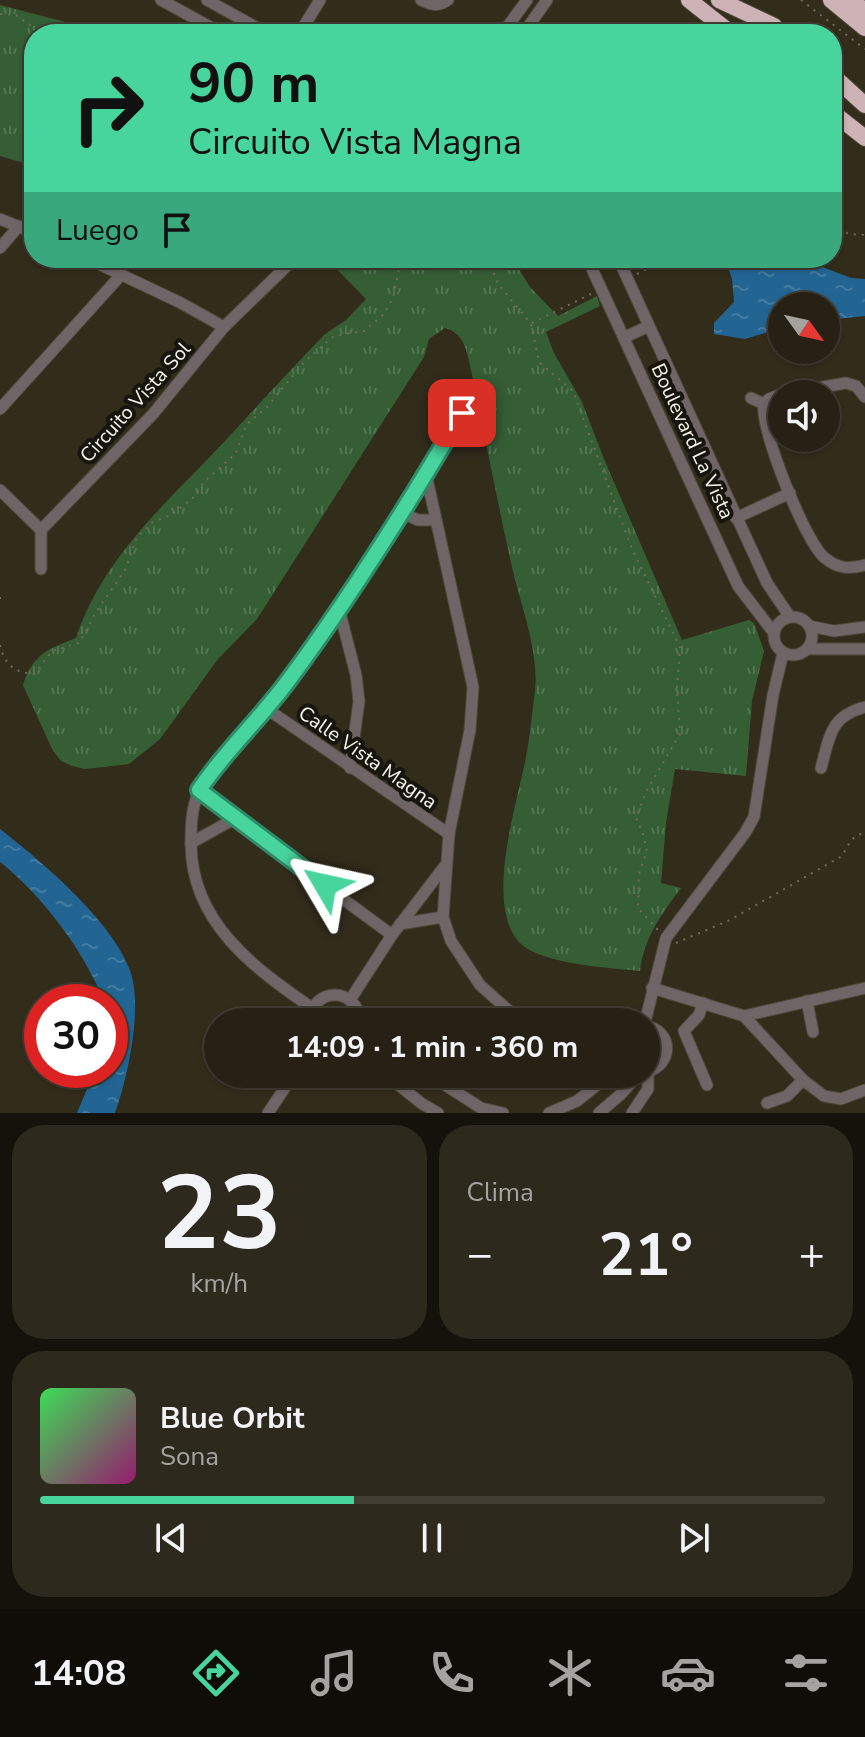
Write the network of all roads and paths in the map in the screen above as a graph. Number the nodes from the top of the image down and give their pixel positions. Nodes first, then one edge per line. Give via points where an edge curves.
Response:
1 (161, 0) edge
2 (207, 0) edge
3 (320, 0) edge
4 (421, 0) edge
5 (448, 0) edge
6 (527, 0) edge
7 (547, 0) edge
8 (689, 0) edge
9 (719, 0) edge
10 (738, 0) edge
11 (801, 0) edge
12 (831, 0) edge
13 (847, 0) edge
14 (865, 10) edge
15 (0, 14) edge
16 (28, 24) edge
17 (205, 24) edge
18 (250, 24) edge
19 (305, 24) edge
20 (509, 24) edge
21 (530, 24) edge
22 (719, 24) edge
23 (767, 24) edge
24 (771, 24) edge
25 (832, 24) edge
26 (865, 28) edge
27 (842, 31) edge
28 (865, 49) edge
29 (842, 75) edge
30 (842, 84) edge
31 (865, 91) edge
32 (865, 105) edge
33 (842, 120) edge
34 (865, 138) edge
35 (0, 219) edge
36 (19, 226) junction
37 (24, 228) edge
38 (842, 230) edge
39 (865, 235) edge
40 (0, 248) edge
41 (107, 268) edge
42 (285, 268) edge
43 (411, 268) edge
44 (492, 268) edge
45 (592, 268) edge
46 (622, 268) edge
47 (647, 268) edge
48 (399, 269) joint
49 (121, 275) junction
50 (626, 278) junction
51 (603, 289) junction
52 (531, 324) junction
53 (649, 326) junction
54 (224, 327) junction
55 (625, 337) junction
56 (840, 384) edge
57 (865, 397) edge
58 (751, 398) dead end
59 (768, 400) edge
60 (764, 404) junction
61 (0, 409) edge
62 (462, 413) dead end
63 (426, 474) junction
64 (0, 490) edge
65 (790, 493) junction
66 (402, 513) junction
67 (736, 518) junction
68 (434, 520) junction
69 (41, 530) junction
70 (865, 565) edge
71 (41, 569) dead end
72 (0, 597) edge
73 (0, 605) edge
74 (339, 609) junction
75 (790, 617) junction
76 (809, 626) junction
77 (865, 627) edge
78 (774, 633) junction
79 (0, 645) edge
80 (807, 649) junction
81 (865, 649) edge
82 (783, 653) junction
83 (865, 707) edge
84 (267, 709) junction
85 (350, 768) junction
86 (821, 768) dead end
87 (199, 790) junction
88 (234, 819) junction
89 (865, 831) edge
90 (449, 834) junction
91 (191, 843) junction
92 (446, 865) junction
93 (443, 917) junction
94 (400, 924) junction
95 (653, 925) dead end
96 (392, 935) junction
97 (677, 944) dead end
98 (652, 988) junction
99 (865, 988) edge
100 (350, 1000) junction
101 (807, 1001) junction
102 (703, 1003) junction
103 (312, 1008) joint
104 (357, 1008) edge
105 (506, 1008) edge
106 (648, 1008) edge
107 (744, 1016) junction
108 (660, 1031) edge
109 (813, 1032) dead end
110 (660, 1065) edge
111 (803, 1080) junction
112 (707, 1085) dead end
113 (285, 1088) edge
114 (402, 1088) edge
115 (450, 1088) edge
116 (593, 1088) edge
117 (628, 1088) edge
118 (648, 1088) edge
119 (865, 1090) edge
120 (767, 1103) dead end
121 (268, 1113) edge
122 (438, 1113) edge
123 (503, 1113) edge
124 (549, 1113) edge
125 (599, 1113) edge
126 (632, 1113) edge

1 - 17 street
2 - 18 street
3 - 19 street
4 - 5 street via 442,5
6 - 20 street
7 - 21 street
8 - 22 highway
9 - 23 highway
10 - 24 highway
11 - 25 path
12 - 26 highway
13 - 14 highway
15 - 16 path via 16,15
27 - 28 path
29 - 31 highway
30 - 32 highway
33 - 34 highway
35 - 36 street
36 - 37 street
36 - 40 street
38 - 39 path
41 - 49 street
42 - 54 street, Circuito Vista Sol
43 - 48 path
44 - 52 path via 498,284
45 - 51 street, Boulevard La Vista
46 - 50 street, Boulevard La Vista
47 - 50 path
48 - 79 path via 383,315 364,331 334,336 304,362 246,425 236,453 193,498 137,537 125,570 79,643 52,651 34,674 19,673 3,659
49 - 54 street
49 - 61 street
50 - 53 street, Boulevard La Vista
51 - 52 path
51 - 55 street, Boulevard La Vista
52 - 95 path via 539,362 573,391 632,549 680,647 680,734 636,818 647,851 639,874 638,908
53 - 55 street
53 - 67 street, Boulevard La Vista
54 - 69 street, Circuito Vista Sol via 153,414
55 - 78 street, Boulevard La Vista via 738,586
56 - 57 street via 860,382
58 - 60 street
59 - 60 street
60 - 65 street via 763,421
62 - 63 street
63 - 66 street
63 - 68 street
64 - 69 street
65 - 67 street
65 - 70 street via 817,552 842,568
66 - 68 street
66 - 74 street
67 - 75 street, Boulevard La Vista
68 - 90 street via 473,687
69 - 71 street
72 - 73 path
74 - 84 street
74 - 85 street via 359,701
75 - 76 street
75 - 78 street via 779,622
76 - 77 street via 834,631
76 - 80 street via 812,638
78 - 82 street
80 - 81 street
80 - 82 street via 796,656
82 - 98 street via 754,817 666,938
83 - 86 street via 838,720
84 - 85 street, Calle Vista Magna
84 - 87 street
85 - 90 street, Calle Vista Magna
87 - 88 street
87 - 91 street
88 - 91 street
88 - 96 street
89 - 97 path via 851,840 842,856
90 - 92 street
91 - 103 street via 191,865 212,920 243,955
92 - 93 street
92 - 94 street
93 - 94 street
93 - 105 street via 451,941 480,985
94 - 96 street
96 - 100 street
98 - 102 street
98 - 106 street
99 - 101 street
100 - 103 street via 333,995
100 - 104 street
101 - 107 street
101 - 109 street
102 - 107 street
102 - 112 street via 684,1031
107 - 111 street
108 - 110 street via 667,1051
111 - 119 street via 833,1099
111 - 120 street via 787,1096
113 - 121 street
114 - 122 street
115 - 123 street via 481,1108
116 - 124 street
117 - 125 street
118 - 126 street

